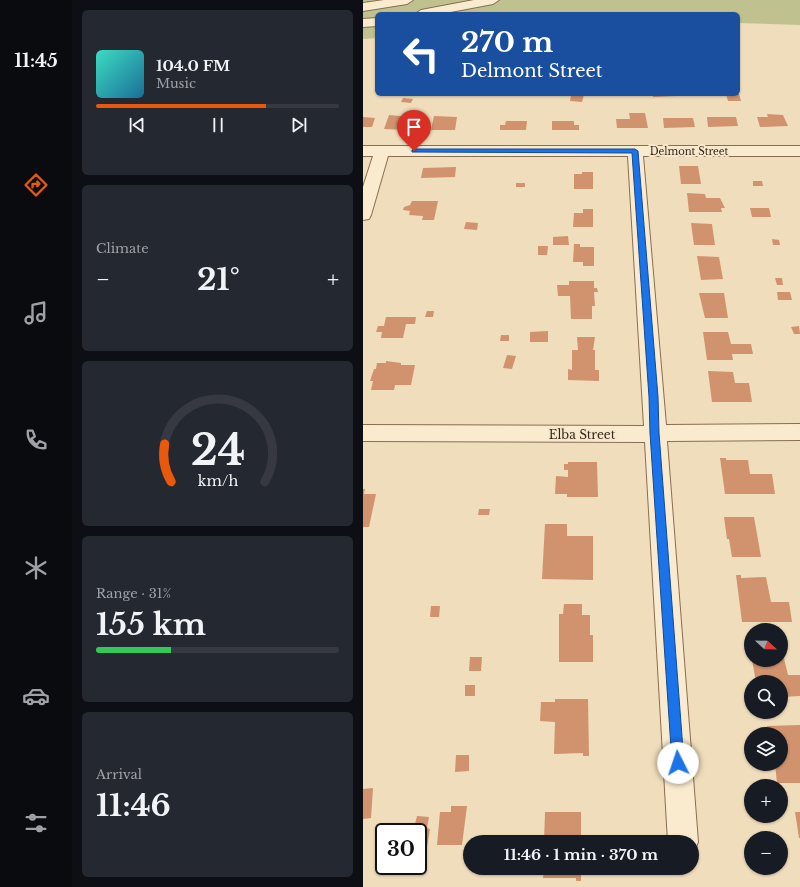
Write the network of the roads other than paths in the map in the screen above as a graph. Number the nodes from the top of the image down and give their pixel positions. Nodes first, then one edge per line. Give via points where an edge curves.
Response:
1 (407, 0) edge
2 (493, 0) edge
3 (363, 7) edge
4 (431, 12) edge
5 (375, 22) edge
6 (363, 23) edge
7 (363, 151) edge
8 (382, 151) junction
9 (635, 151) junction
10 (800, 151) edge
11 (363, 215) edge
12 (800, 432) edge
13 (363, 433) edge
14 (655, 433) junction
15 (683, 835) edge

1 - 3 street
2 - 4 street
5 - 6 street
7 - 8 street, Delmont Street
8 - 9 street, Delmont Street
8 - 11 street
9 - 10 street, Delmont Street
9 - 14 street
12 - 14 street, Elba Street
13 - 14 street, Elba Street
14 - 15 street

